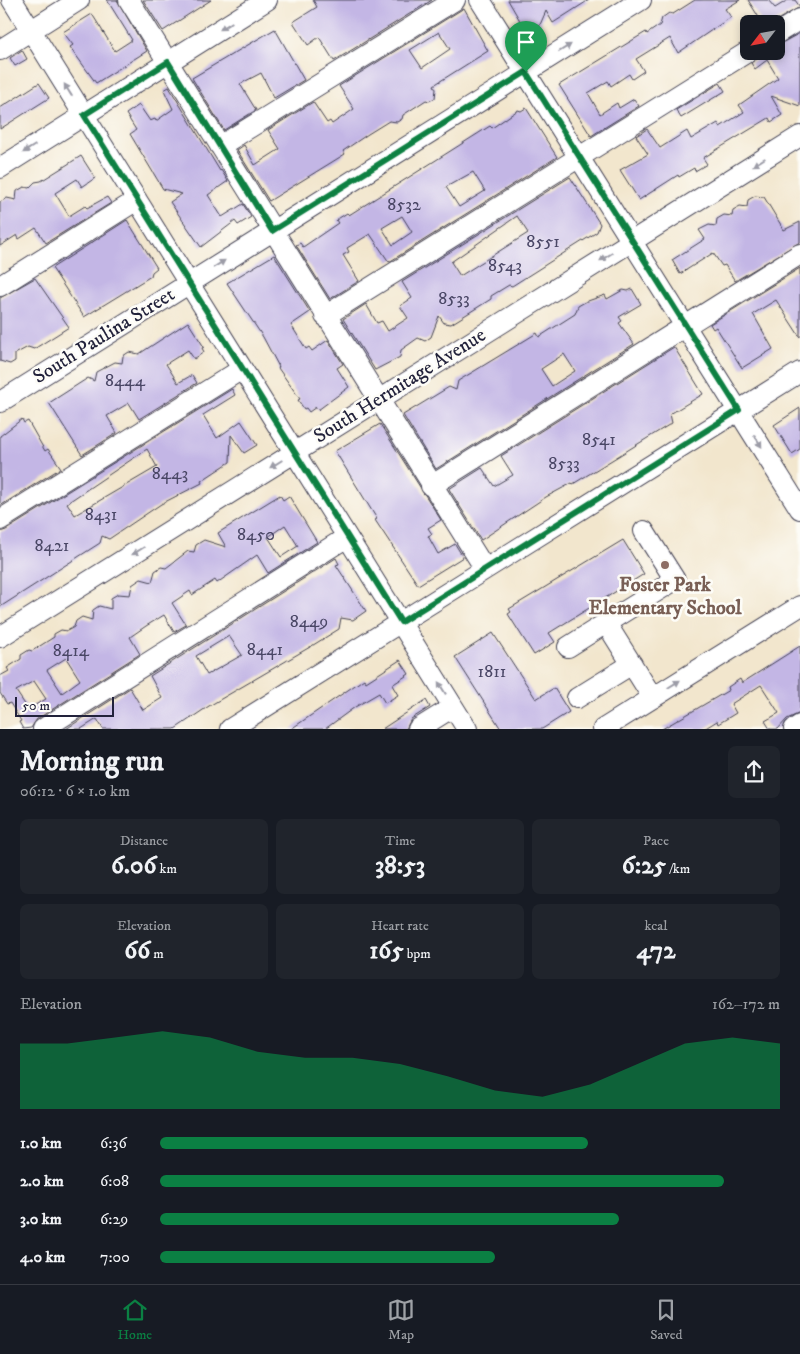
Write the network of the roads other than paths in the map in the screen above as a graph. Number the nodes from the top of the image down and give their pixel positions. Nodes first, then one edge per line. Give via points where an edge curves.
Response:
1 (12, 0) edge
2 (80, 0) edge
3 (129, 0) edge
4 (267, 0) edge
5 (455, 0) edge
6 (480, 0) edge
7 (641, 0) edge
8 (800, 19) edge
9 (785, 28) edge
10 (31, 31) junction
11 (0, 50) edge
12 (740, 57) edge
13 (168, 62) junction
14 (526, 72) junction
15 (84, 115) junction
16 (800, 136) edge
17 (220, 146) junction
18 (579, 158) junction
19 (0, 168) edge
20 (137, 200) junction
21 (272, 231) junction
22 (632, 241) junction
23 (800, 254) edge
24 (189, 283) junction
25 (0, 286) edge
26 (325, 316) junction
27 (686, 327) junction
28 (242, 369) junction
29 (800, 372) edge
30 (378, 400) junction
31 (0, 402) edge
32 (739, 410) junction
33 (295, 452) junction
34 (431, 486) junction
35 (797, 497) edge
36 (0, 520) edge
37 (644, 531) dead end
38 (347, 537) junction
39 (485, 569) junction
40 (800, 606) edge
41 (401, 622) junction
42 (606, 623) junction
43 (0, 637) edge
44 (568, 647) dead end
45 (632, 664) junction
46 (577, 698) dead end
47 (653, 698) junction
48 (454, 707) junction
49 (800, 725) edge
50 (43, 729) edge
51 (230, 729) edge
52 (418, 729) edge
53 (467, 729) edge
54 (604, 729) edge
55 (794, 729) edge

1 - 10 street
2 - 10 street
3 - 13 street
4 -> 13 street
5 - 17 street
6 - 14 street
14 -> 7 street, South Paulina Street
8 - 9 street
10 - 11 street
15 -> 10 street
12 - 18 street
13 - 15 street
13 - 17 street
14 - 18 street
14 - 21 street, South Paulina Street
15 -> 19 street
15 - 20 street
16 -> 22 street, South Hermitage Avenue
17 - 21 street
18 - 22 street
18 - 26 street
20 - 24 street
20 - 25 street
24 -> 21 street, South Paulina Street
21 - 26 street
22 - 27 street
22 -> 30 street, South Hermitage Avenue
23 - 27 street
24 - 28 street
24 - 31 street, South Paulina Street
26 - 30 street
27 - 32 street
27 - 34 street
28 - 33 street
28 - 36 street
29 - 32 street
30 - 33 street, South Hermitage Avenue
30 - 34 street
32 -> 35 street
32 - 39 street
33 - 38 street
33 -> 43 street, South Hermitage Avenue
34 - 39 street
37 - 42 street via 675,580
38 - 41 street
38 - 50 street
39 - 41 street
47 -> 40 street
48 -> 41 street
41 - 51 street
42 - 44 street
42 - 45 street
45 - 46 street
45 - 47 street
47 - 54 street
48 - 52 street
48 - 53 street
49 - 55 street

